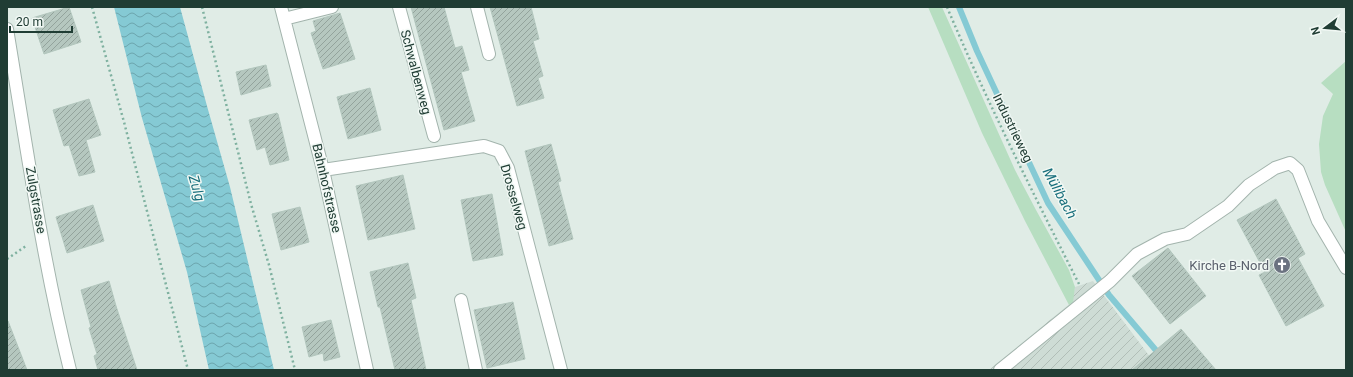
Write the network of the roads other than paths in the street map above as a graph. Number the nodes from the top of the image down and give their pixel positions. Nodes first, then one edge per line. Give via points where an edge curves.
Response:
1 (281, 7) edge
2 (332, 7) edge
3 (399, 7) edge
4 (477, 7) edge
5 (284, 19) junction
6 (7, 29) edge
7 (489, 54) dead end
8 (434, 136) dead end
9 (323, 170) junction
10 (1346, 268) edge
11 (461, 300) dead end
12 (70, 370) edge
13 (367, 370) edge
14 (476, 370) edge
15 (560, 370) edge
16 (1000, 370) edge

1 - 5 street, Bahnhofstrasse
2 - 5 street
3 - 8 street, Schwalbenweg
4 - 7 street
5 - 9 street, Bahnhofstrasse
6 - 12 street, Zulgstrasse via 42,239
9 - 13 street, Bahnhofstrasse
9 - 15 street, Drosselweg via 484,146 499,151 508,168
10 - 16 street via 1318,221 1298,170 1290,163 1275,168 1249,185 1228,206 1187,234 1165,239 1137,254 1110,281
11 - 14 street

